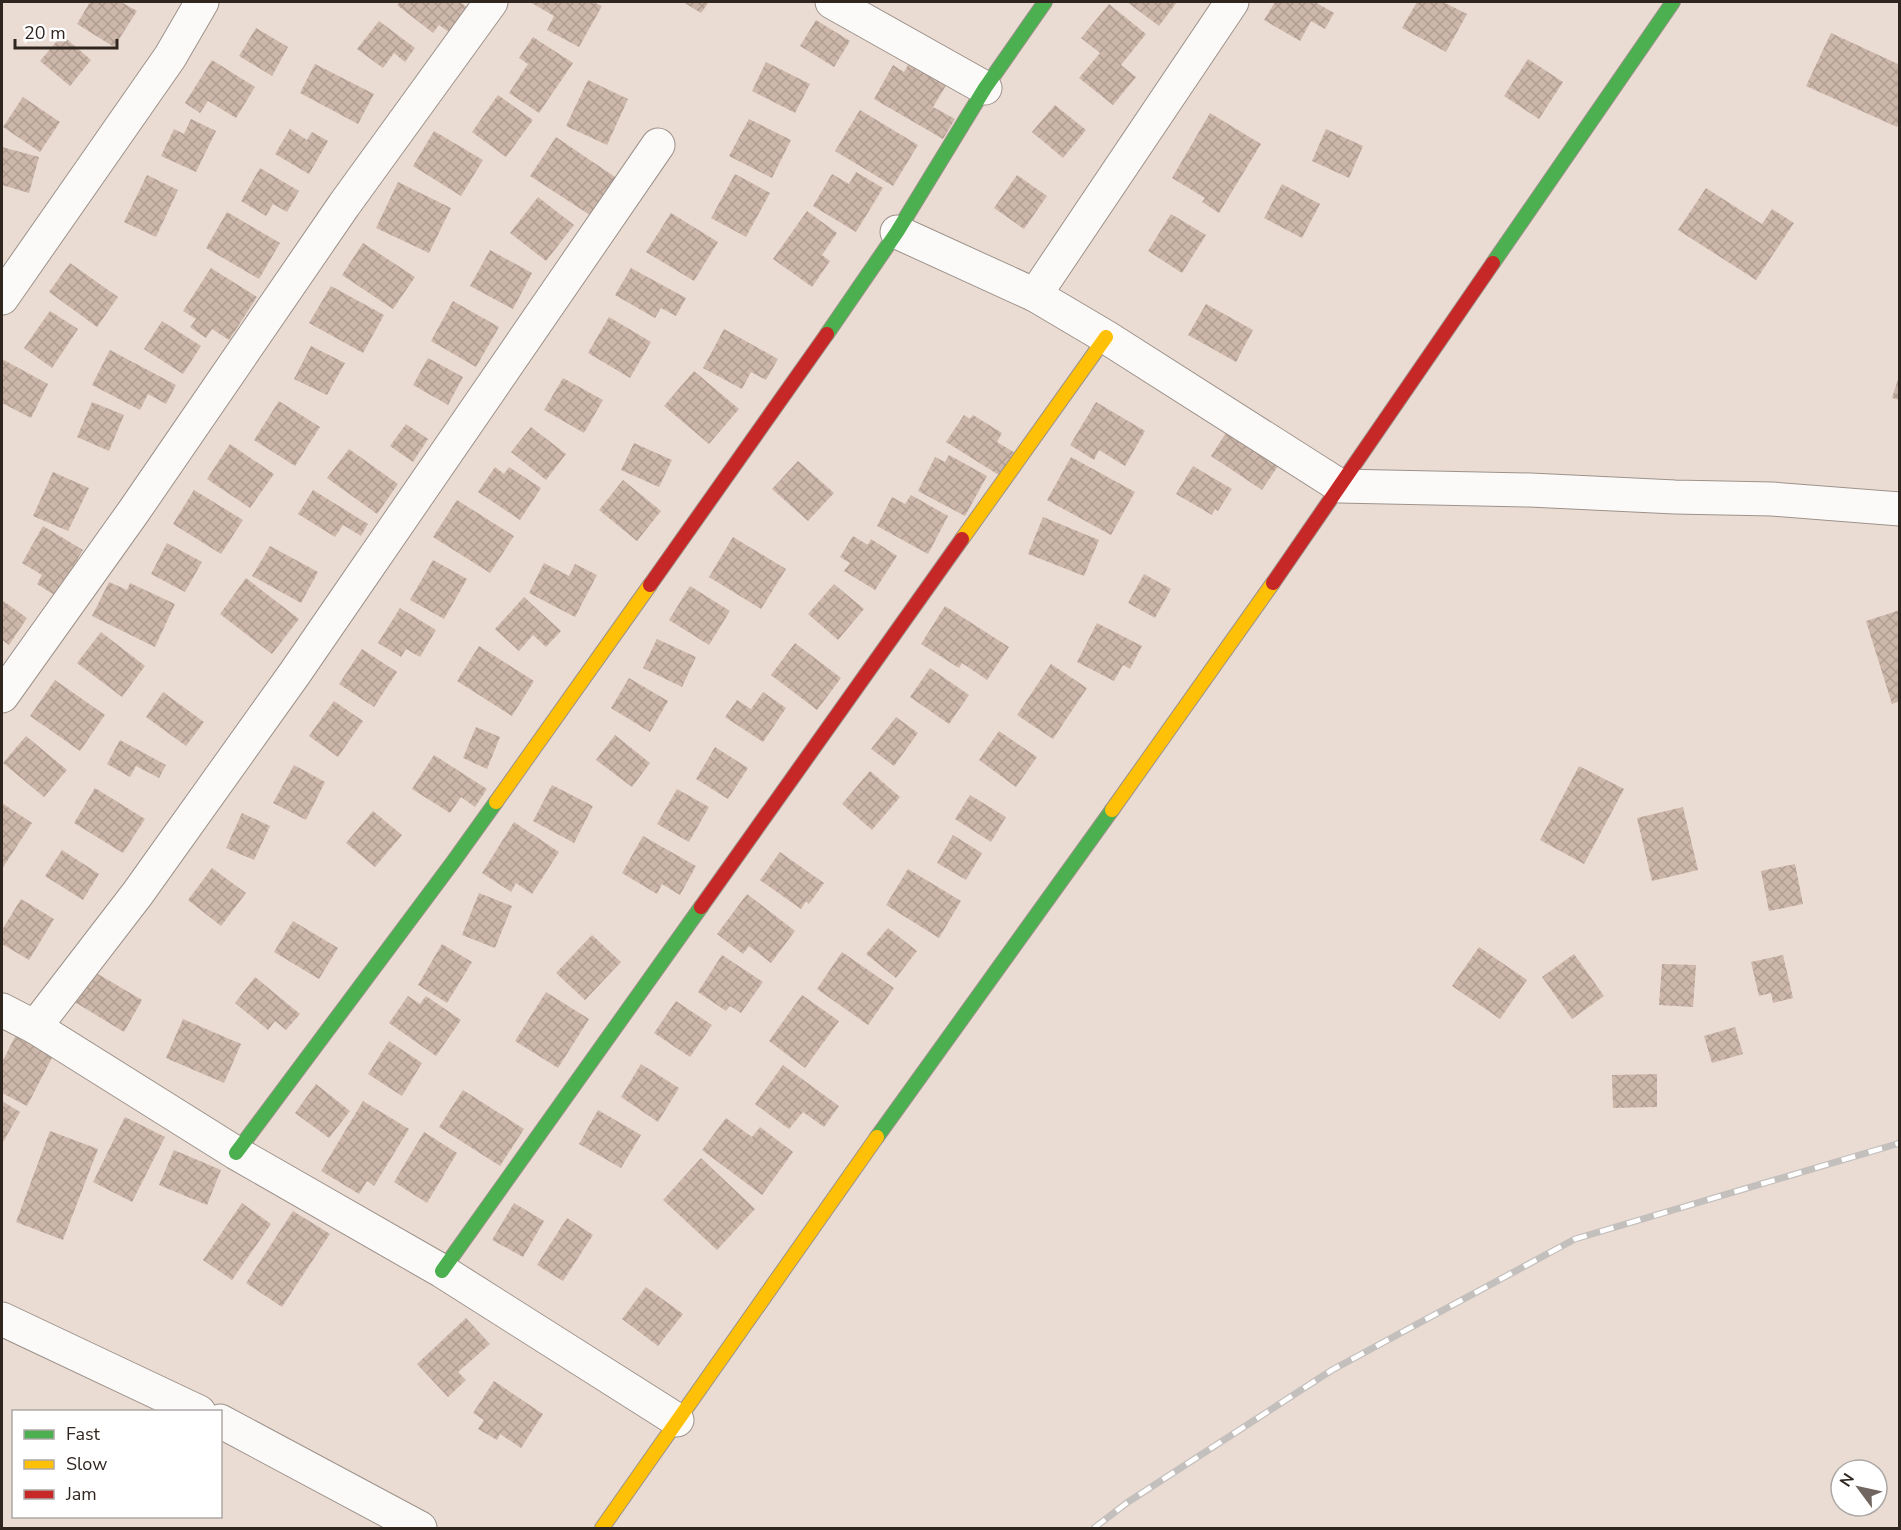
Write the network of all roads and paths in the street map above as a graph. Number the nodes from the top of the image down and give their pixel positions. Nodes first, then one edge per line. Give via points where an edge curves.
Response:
1 (202, 2) edge
2 (491, 2) edge
3 (832, 2) edge
4 (1045, 2) edge
5 (1232, 2) edge
6 (1673, 2) edge
7 (985, 88) junction
8 (658, 145) dead end
9 (897, 232) junction
10 (1035, 295) junction
11 (2, 298) edge
12 (1106, 337) junction
13 (1340, 486) junction
14 (1899, 509) edge
15 (2, 696) edge
16 (2, 1010) edge
17 (35, 1027) junction
18 (236, 1153) junction
19 (442, 1271) junction
20 (2, 1319) edge
21 (195, 1410) edge
22 (677, 1420) junction
23 (222, 1422) edge
24 (420, 1528) edge
25 (602, 1528) edge

1 - 11 street via 170,57
2 - 15 street via 344,205
3 - 7 street
4 - 7 street
5 - 10 street
6 - 13 street
7 - 9 street
8 - 17 street via 295,673 138,892
9 - 10 street
9 - 18 street via 453,862
10 - 12 street
12 - 13 street
12 - 19 street
13 - 14 street via 1772,499
13 - 22 street
16 - 17 street
17 - 18 street
18 - 19 street
19 - 22 street
20 - 21 street
22 - 25 street
23 - 24 street

